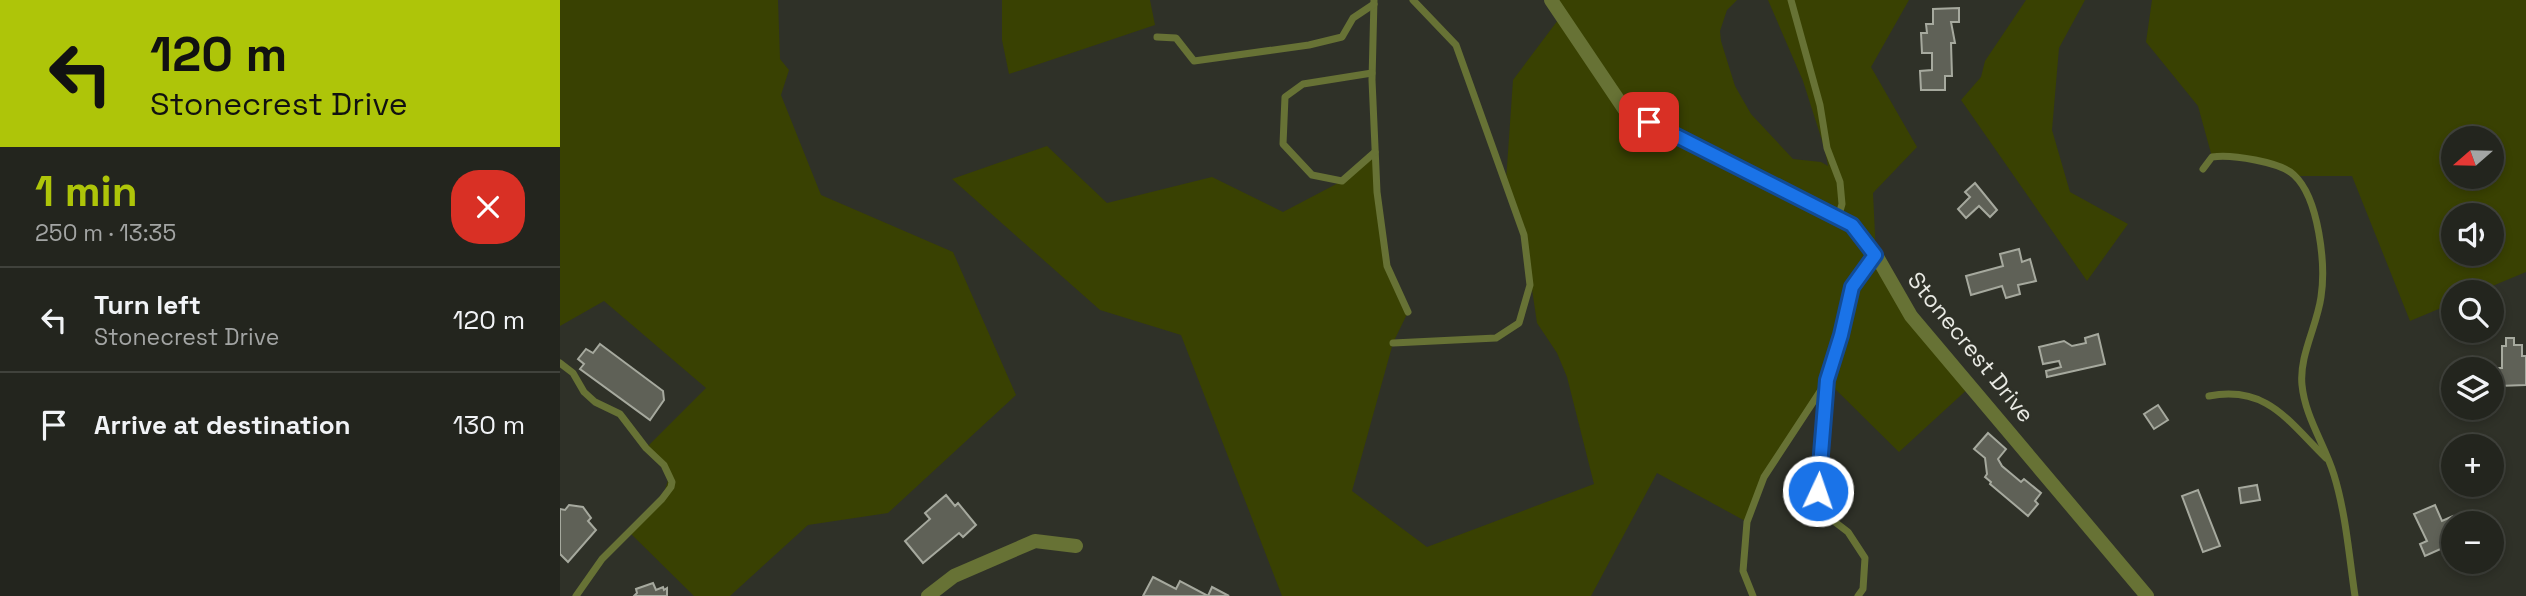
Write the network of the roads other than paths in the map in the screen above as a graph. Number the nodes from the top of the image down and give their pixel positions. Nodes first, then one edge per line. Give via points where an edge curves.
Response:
1 (1413, 0) edge
2 (1550, 0) edge
3 (1791, 0) edge
4 (1374, 2) edge
5 (1157, 37) dead end
6 (1372, 73) junction
7 (1375, 152) junction
8 (2203, 169) dead end
9 (1838, 218) junction
10 (1875, 255) junction
11 (1408, 312) dead end
12 (1393, 343) dead end
13 (560, 363) edge
14 (1827, 380) junction
15 (2209, 396) dead end
16 (2329, 461) junction
17 (1076, 546) dead end
18 (576, 596) edge
19 (928, 596) edge
20 (1753, 596) edge
21 (1858, 596) edge
22 (2147, 596) edge
23 (2356, 596) edge

1 - 12 lane via 1456,45 1524,235 1530,285 1519,323 1496,338
2 - 9 street, Stonecrest Drive via 1625,110
3 - 9 lane via 1827,148 1840,182
4 - 5 lane via 1353,18 1342,37 1309,45 1194,61 1176,38
4 - 6 lane
6 - 7 lane
6 - 7 lane via 1303,85 1285,97 1283,144 1312,175 1342,181
7 - 11 lane via 1387,266
8 - 16 lane via 2212,156 2221,155 2288,171 2296,176 2311,203 2324,261 2322,295 2302,368 2302,384 2306,408
9 - 10 street, Stonecrest Drive via 1852,225
10 - 14 lane via 1852,287
10 - 22 street, Stonecrest Drive via 1911,316
13 - 18 lane via 595,402 620,414 664,465 672,482 662,499 602,559
14 - 20 lane via 1764,477 1747,522 1743,571
14 - 21 lane via 1818,509 1848,531 1865,558 1863,589
15 - 16 lane via 2240,393 2269,404
16 - 23 lane
17 - 19 street via 1035,541 954,576

